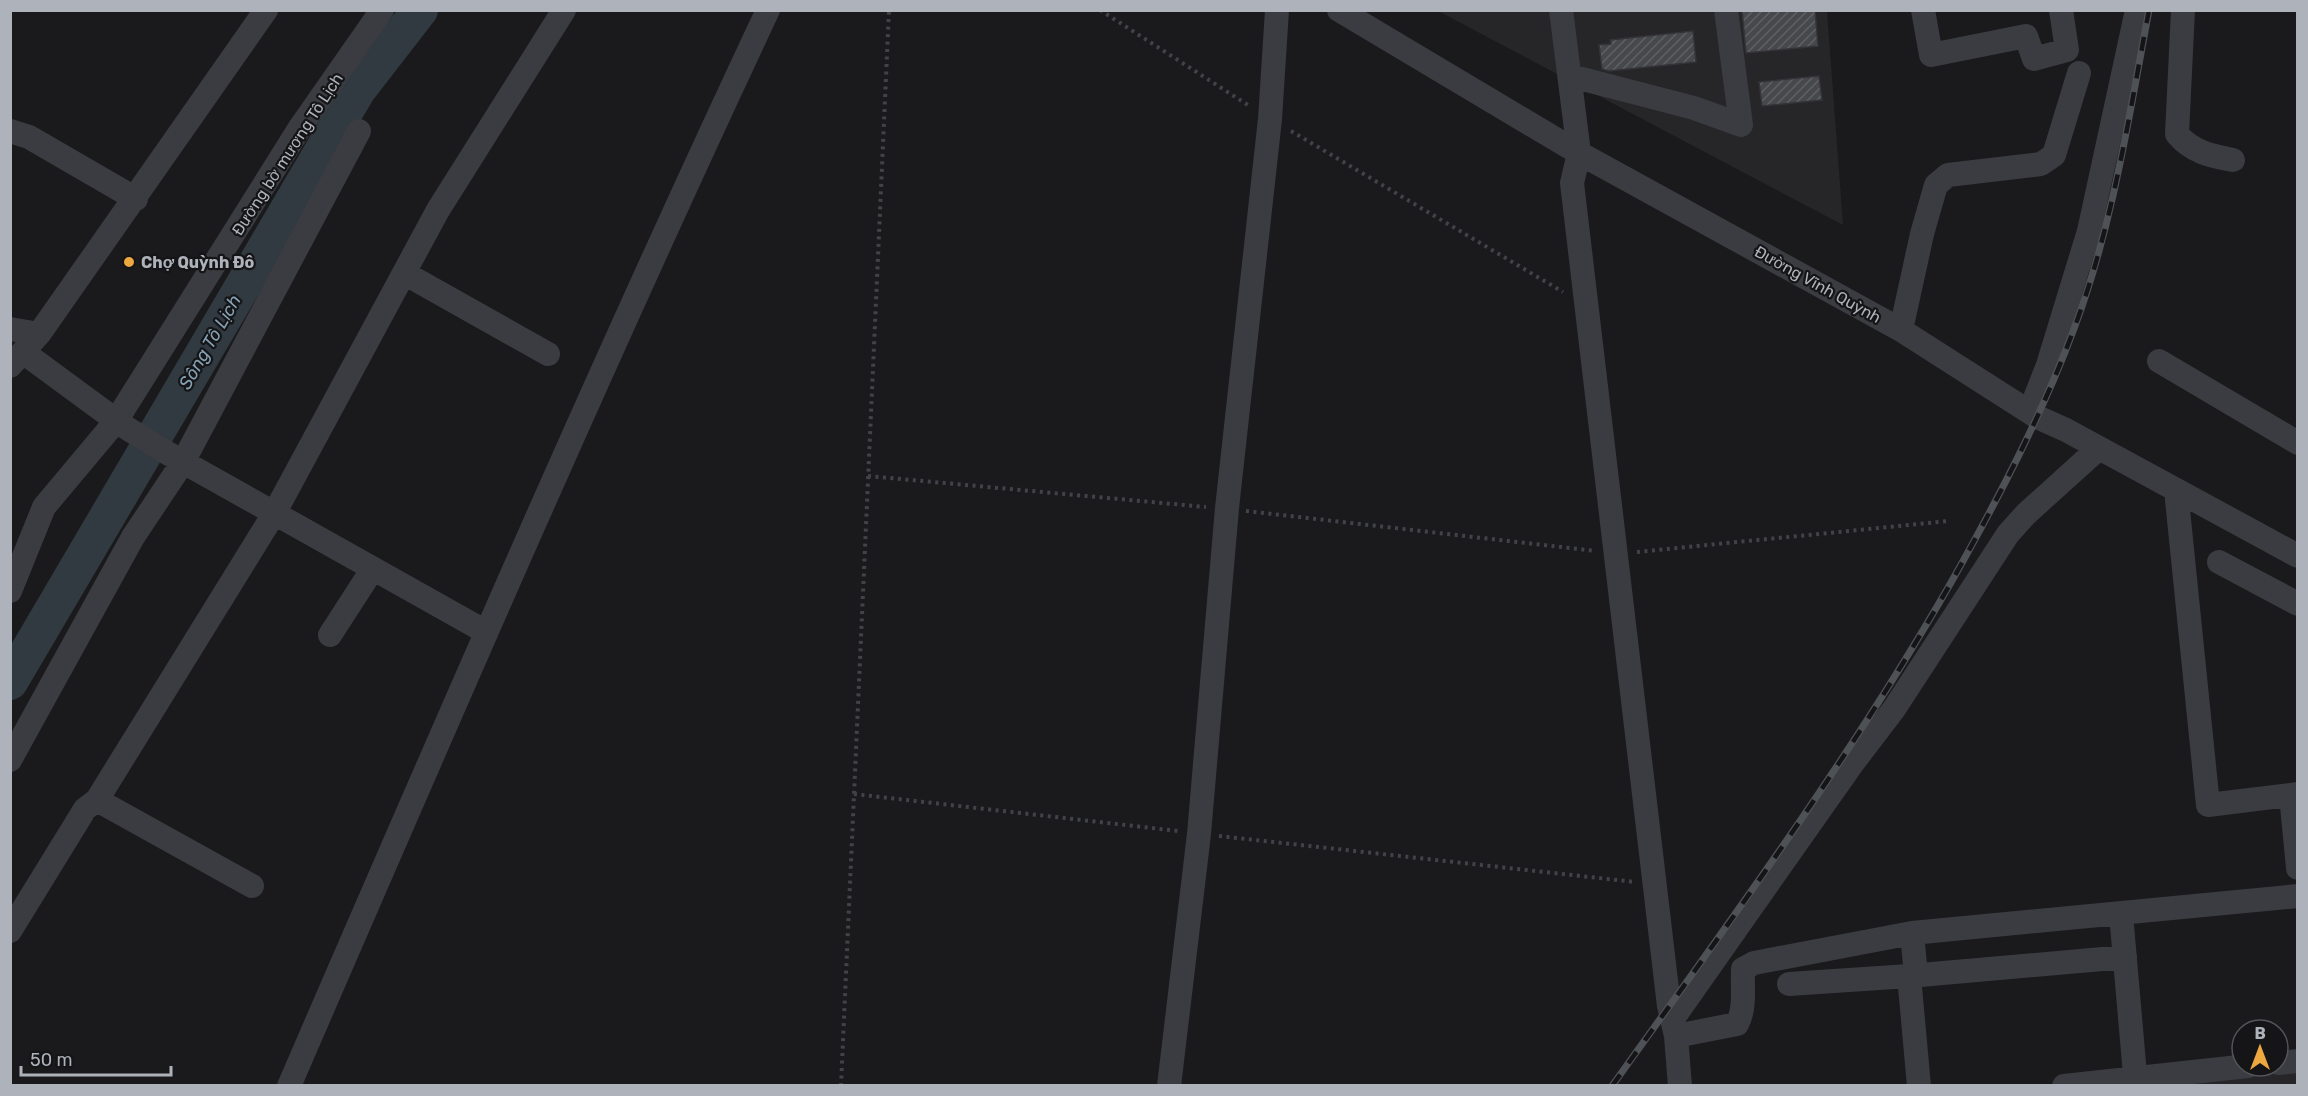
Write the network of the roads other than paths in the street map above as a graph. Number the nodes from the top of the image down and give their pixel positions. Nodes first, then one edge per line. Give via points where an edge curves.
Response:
1 (266, 10) edge
2 (382, 10) edge
3 (564, 10) edge
4 (768, 10) edge
5 (1277, 10) edge
6 (1339, 10) edge
7 (1561, 10) edge
8 (1726, 10) edge
9 (1923, 10) edge
10 (2061, 10) edge
11 (2136, 10) edge
12 (2183, 10) edge
13 (2079, 73) dead end
14 (1571, 76) junction
15 (10, 131) edge
16 (358, 131) dead end
17 (1579, 153) junction
18 (2233, 160) dead end
19 (136, 199) junction
20 (404, 273) junction
21 (10, 329) edge
22 (1901, 330) junction
23 (24, 351) edge
24 (548, 354) dead end
25 (2159, 361) dead end
26 (2030, 411) junction
27 (120, 424) junction
28 (2298, 444) edge
29 (2099, 448) junction
30 (176, 458) junction
31 (2176, 490) junction
32 (275, 512) junction
33 (2298, 556) edge
34 (2218, 562) dead end
35 (372, 570) junction
36 (10, 591) edge
37 (2298, 604) edge
38 (486, 632) junction
39 (330, 635) dead end
40 (10, 760) edge
41 (2294, 795) edge
42 (97, 800) junction
43 (2298, 868) edge
44 (252, 886) dead end
45 (2298, 896) edge
46 (2121, 914) junction
47 (10, 932) edge
48 (1912, 933) junction
49 (2125, 957) junction
50 (1912, 976) junction
51 (1789, 984) dead end
52 (1674, 1028) junction
53 (2230, 1069) edge
54 (2136, 1082) edge
55 (289, 1086) edge
56 (1169, 1086) edge
57 (1680, 1086) edge
58 (1919, 1086) edge
59 (2064, 1086) edge

1 - 19 street
2 - 27 street, Đường bờ mương Tô Lịch via 301,126
3 - 20 street via 438,210
4 - 38 street
5 - 56 street via 1270,119 1227,508 1199,834
6 - 17 street, Đường Vĩnh Quỳnh
7 - 14 street
8 - 14 street via 1741,125 1694,108
9 - 10 street via 1931,55 2026,36 2034,58 2067,50
11 - 26 street via 2089,231
12 - 18 street via 2176,134 2197,151
13 - 22 street via 2054,154 2041,164 1948,175 1936,185
14 - 17 street
15 - 19 street via 29,137
16 - 30 street
17 - 22 street, Đường Vĩnh Quỳnh
17 - 52 street via 1572,183
19 - 23 street
20 - 24 street
20 - 32 street
21 - 23 street
22 - 26 street, Đường Vĩnh Quỳnh
23 - 27 street
25 - 28 street
26 - 29 street, Đường Vĩnh Quỳnh
27 - 30 street
27 - 36 street, Đường bờ mương Tô Lịch via 44,507
29 - 31 street, Đường Vĩnh Quỳnh
29 - 52 street via 2008,534 1894,709 1852,764
30 - 32 street
30 - 40 street
31 - 33 street, Đường Vĩnh Quỳnh
31 - 41 street via 2208,805
32 - 35 street
32 - 42 street
34 - 37 street
35 - 38 street
35 - 39 street
38 - 55 street
41 - 43 street
42 - 44 street
42 - 47 street via 85,809
45 - 46 street
46 - 48 street
46 - 49 street
48 - 50 street
48 - 52 street via 1747,965 1743,969 1743,1002 1737,1024
49 - 50 street
49 - 54 street
50 - 51 street
50 - 58 street
52 - 57 street
53 - 54 street
54 - 59 street

